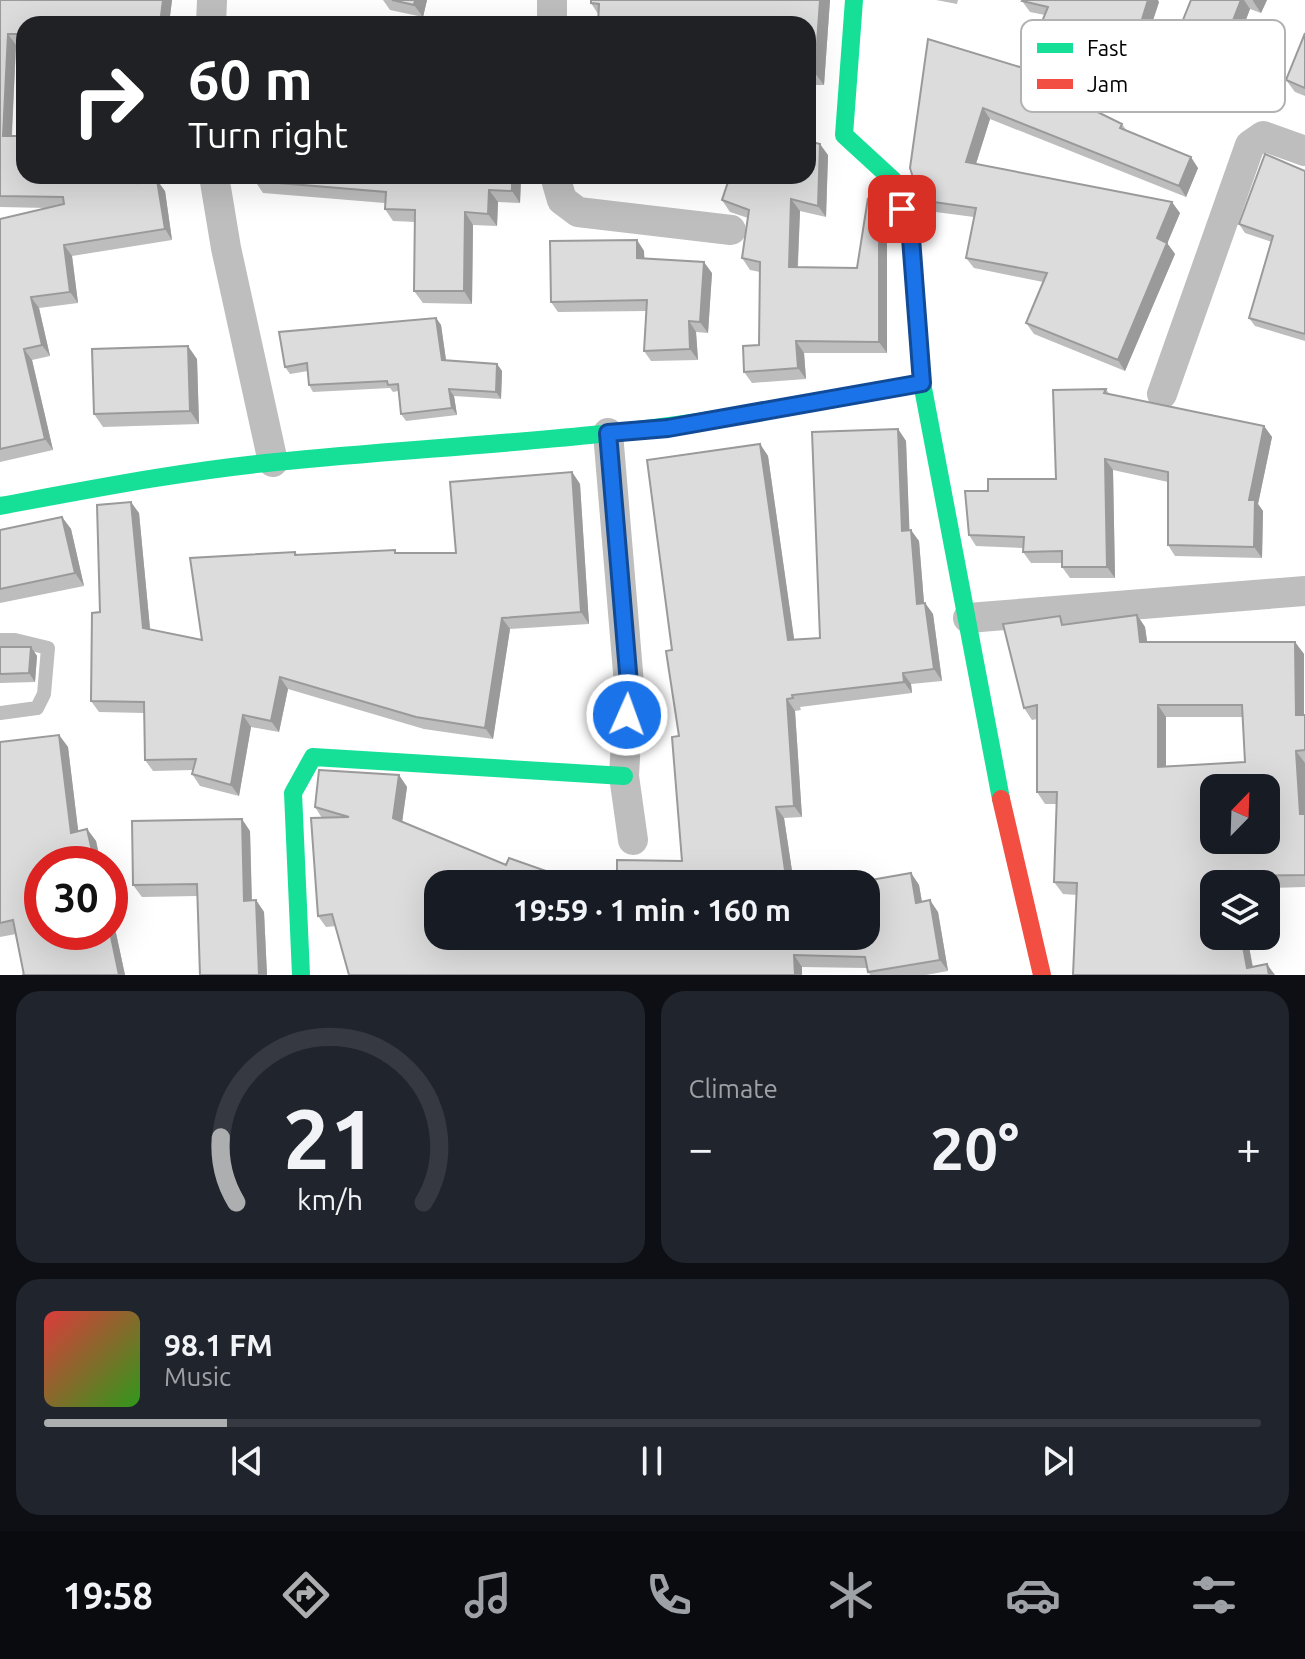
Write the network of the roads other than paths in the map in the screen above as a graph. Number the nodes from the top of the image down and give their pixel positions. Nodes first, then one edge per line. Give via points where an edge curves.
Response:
1 (854, 0) edge
2 (1305, 151) edge
3 (215, 184) edge
4 (557, 184) edge
5 (731, 230) dead end
6 (922, 383) junction
7 (1162, 394) dead end
8 (608, 433) junction
9 (273, 462) junction
10 (0, 506) edge
11 (1305, 591) edge
12 (968, 618) junction
13 (0, 640) edge
14 (0, 713) edge
15 (624, 776) junction
16 (633, 840) dead end
17 (301, 975) edge
18 (1042, 975) edge

1 - 6 street via 844,135 893,180 911,238
2 - 7 street via 1263,136 1250,145
3 - 9 street
4 - 5 street via 562,200 578,212
6 - 8 street via 668,428
6 - 12 street
8 - 9 street
8 - 15 street via 629,684
9 - 10 street
11 - 12 street
12 - 18 street via 992,763
13 - 14 lane via 48,648 44,694 37,708
15 - 16 street
15 - 17 street via 313,757 293,793

